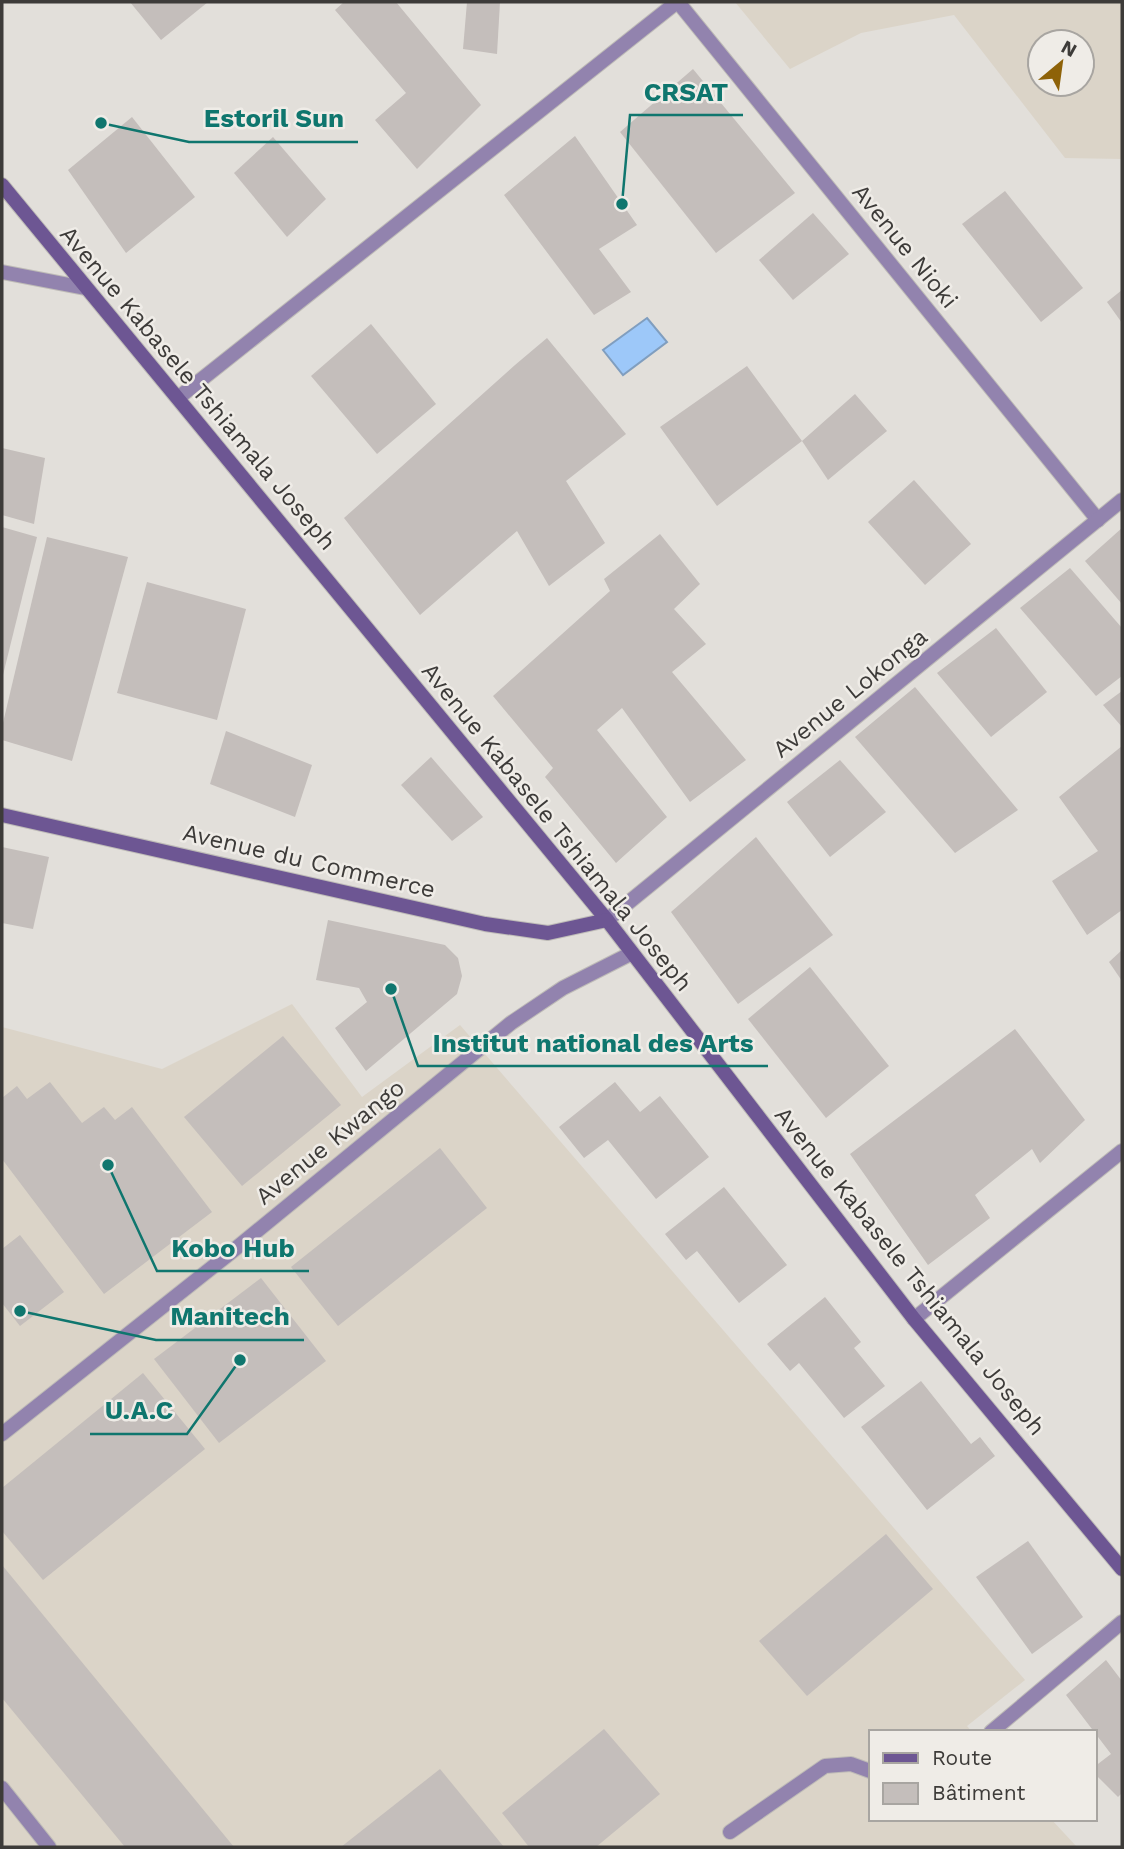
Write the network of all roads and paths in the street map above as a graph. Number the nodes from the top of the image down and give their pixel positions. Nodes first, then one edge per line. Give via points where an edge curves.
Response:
1 (677, 2) edge
2 (2, 185) edge
3 (2, 272) edge
4 (85, 288) junction
5 (178, 398) junction
6 (1122, 500) edge
7 (1098, 520) junction
8 (2, 815) edge
9 (607, 920) junction
10 (632, 953) junction
11 (1122, 1151) edge
12 (914, 1319) junction
13 (2, 1434) edge
14 (1122, 1569) edge
15 (1122, 1622) edge
16 (993, 1730) edge
17 (869, 1771) edge
18 (2, 1788) edge
19 (730, 1832) dead end
20 (49, 1847) edge

1 - 5 street
1 - 7 street, Avenue Nioki
2 - 4 main road, Avenue Kabasele Tshiamala Joseph
3 - 4 street
4 - 5 main road, Avenue Kabasele Tshiamala Joseph
5 - 9 main road, Avenue Kabasele Tshiamala Joseph
6 - 7 street, Avenue Lokonga
7 - 9 street, Avenue Lokonga
8 - 9 main road, Avenue du Commerce via 485,924 548,933
9 - 10 main road, Avenue Kabasele Tshiamala Joseph
10 - 12 main road, Avenue Kabasele Tshiamala Joseph
10 - 13 street, Avenue Kwango via 563,988 511,1023
11 - 12 street
12 - 14 main road, Avenue Kabasele Tshiamala Joseph
15 - 16 street
17 - 19 street via 851,1765 825,1766
18 - 20 street

